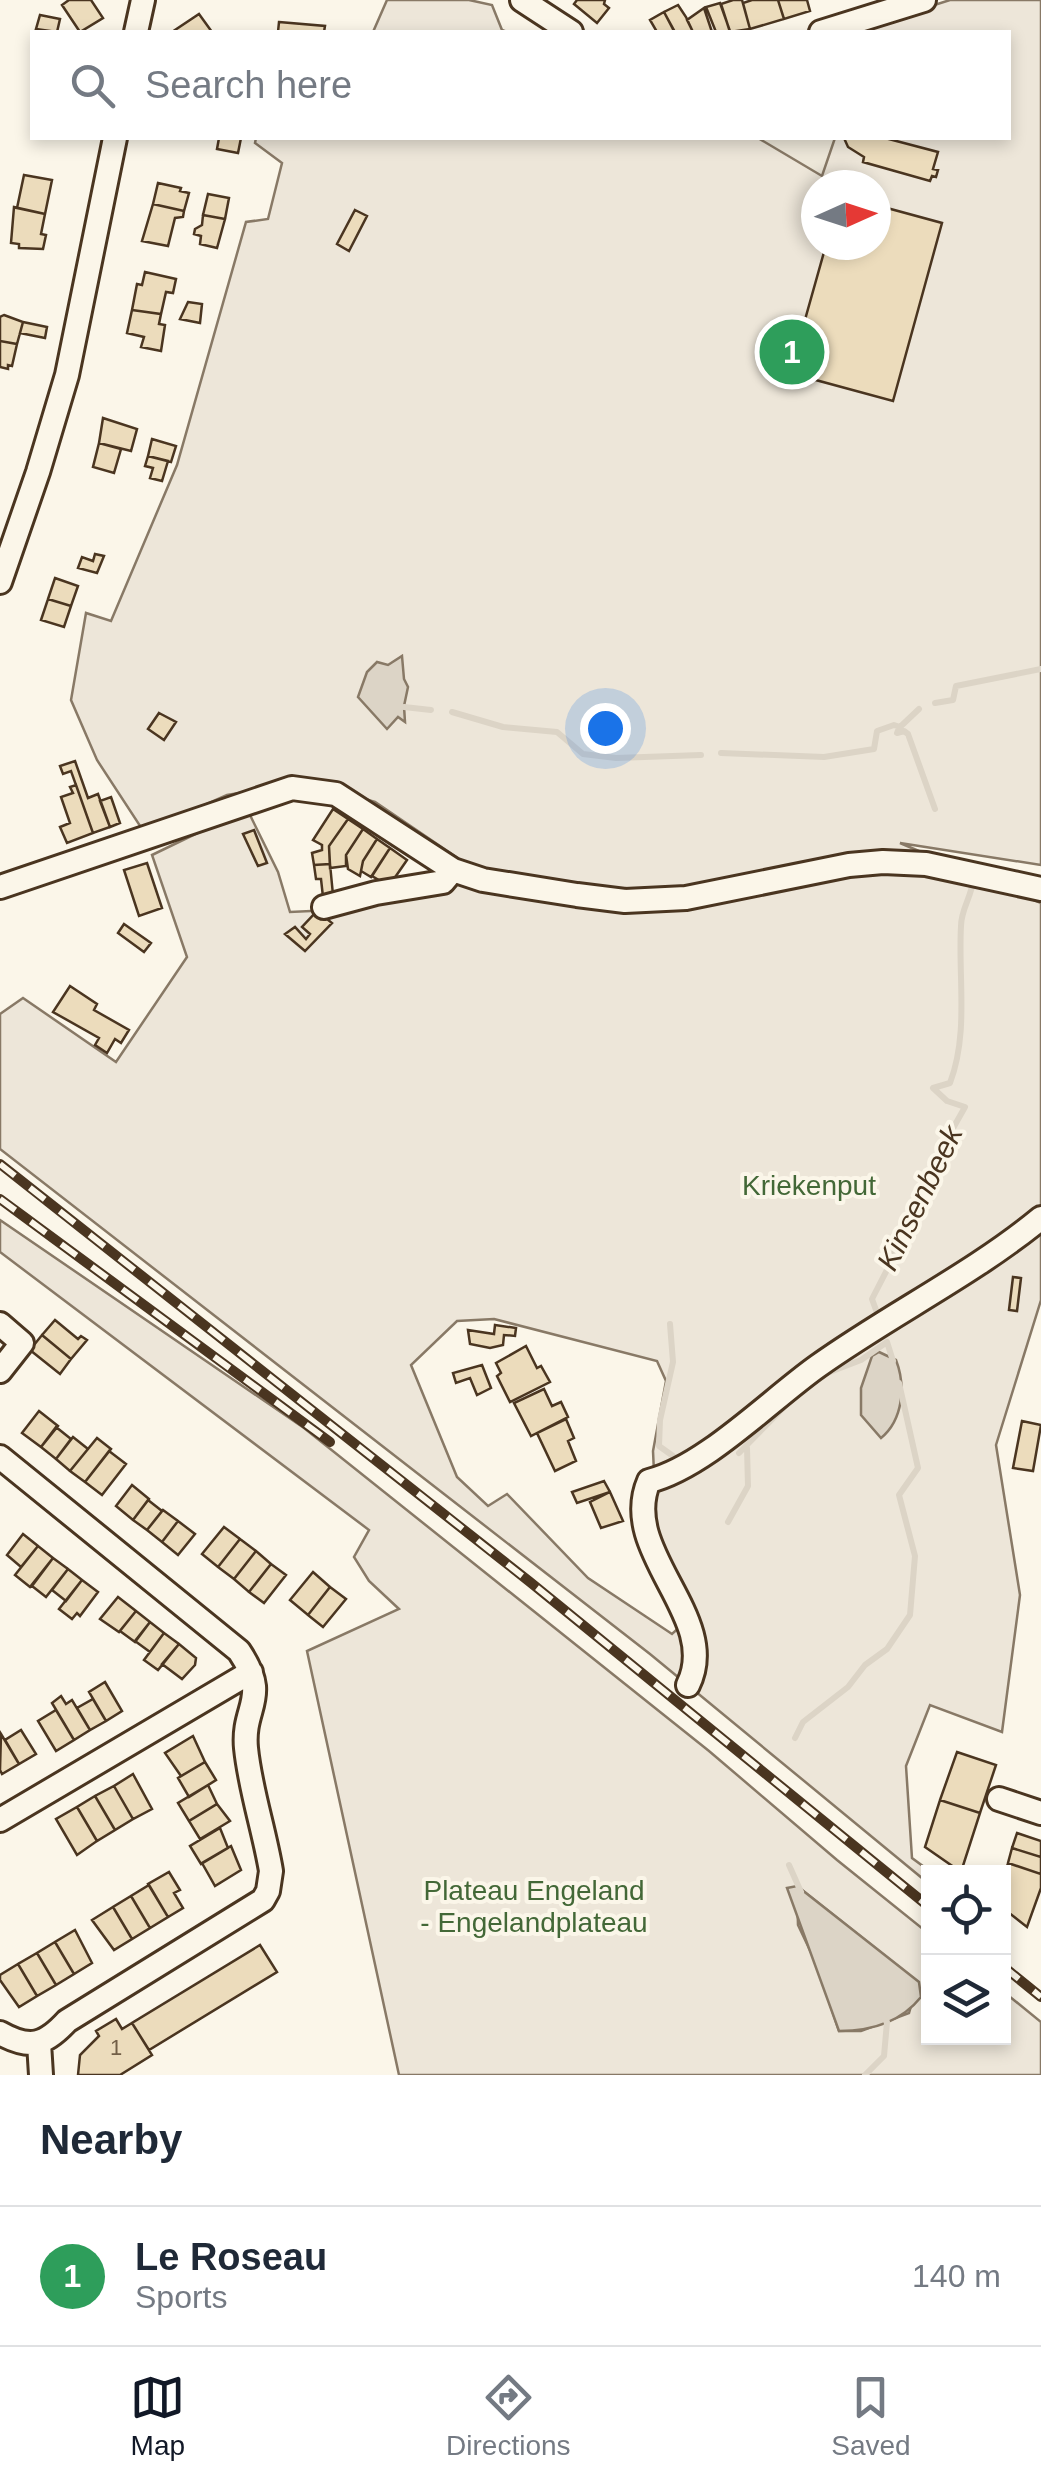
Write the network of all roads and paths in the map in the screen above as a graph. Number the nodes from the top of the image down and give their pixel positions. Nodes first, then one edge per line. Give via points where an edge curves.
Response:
1 (143, 0) edge
2 (522, 0) edge
3 (924, 0) edge
4 (136, 30) edge
5 (569, 30) edge
6 (827, 30) edge
7 (115, 140) edge
8 (0, 582) edge
9 (453, 870) junction
10 (0, 887) edge
11 (1041, 889) edge
12 (324, 907) dead end
13 (1041, 1218) edge
14 (0, 1324) edge
15 (0, 1371) edge
16 (0, 1457) edge
17 (252, 1672) junction
18 (688, 1685) dead end
19 (1000, 1800) dead end
20 (1041, 1813) edge
21 (0, 1820) edge
22 (0, 2033) edge
23 (39, 2043) junction
24 (41, 2075) edge

1 - 4 street
2 - 5 street
3 - 6 street
7 - 8 street via 67,376
9 - 10 street via 336,794 292,788
9 - 11 street via 625,901 686,898 883,862 926,864
9 - 12 street via 443,882
13 - 18 street via 820,1364 700,1456 649,1481 644,1522 694,1646
14 - 15 street via 22,1343
16 - 17 street via 240,1651
17 - 21 street
17 - 23 street via 255,1701 245,1744 271,1870 268,1891 246,1912
19 - 20 street
22 - 23 street
23 - 24 street

